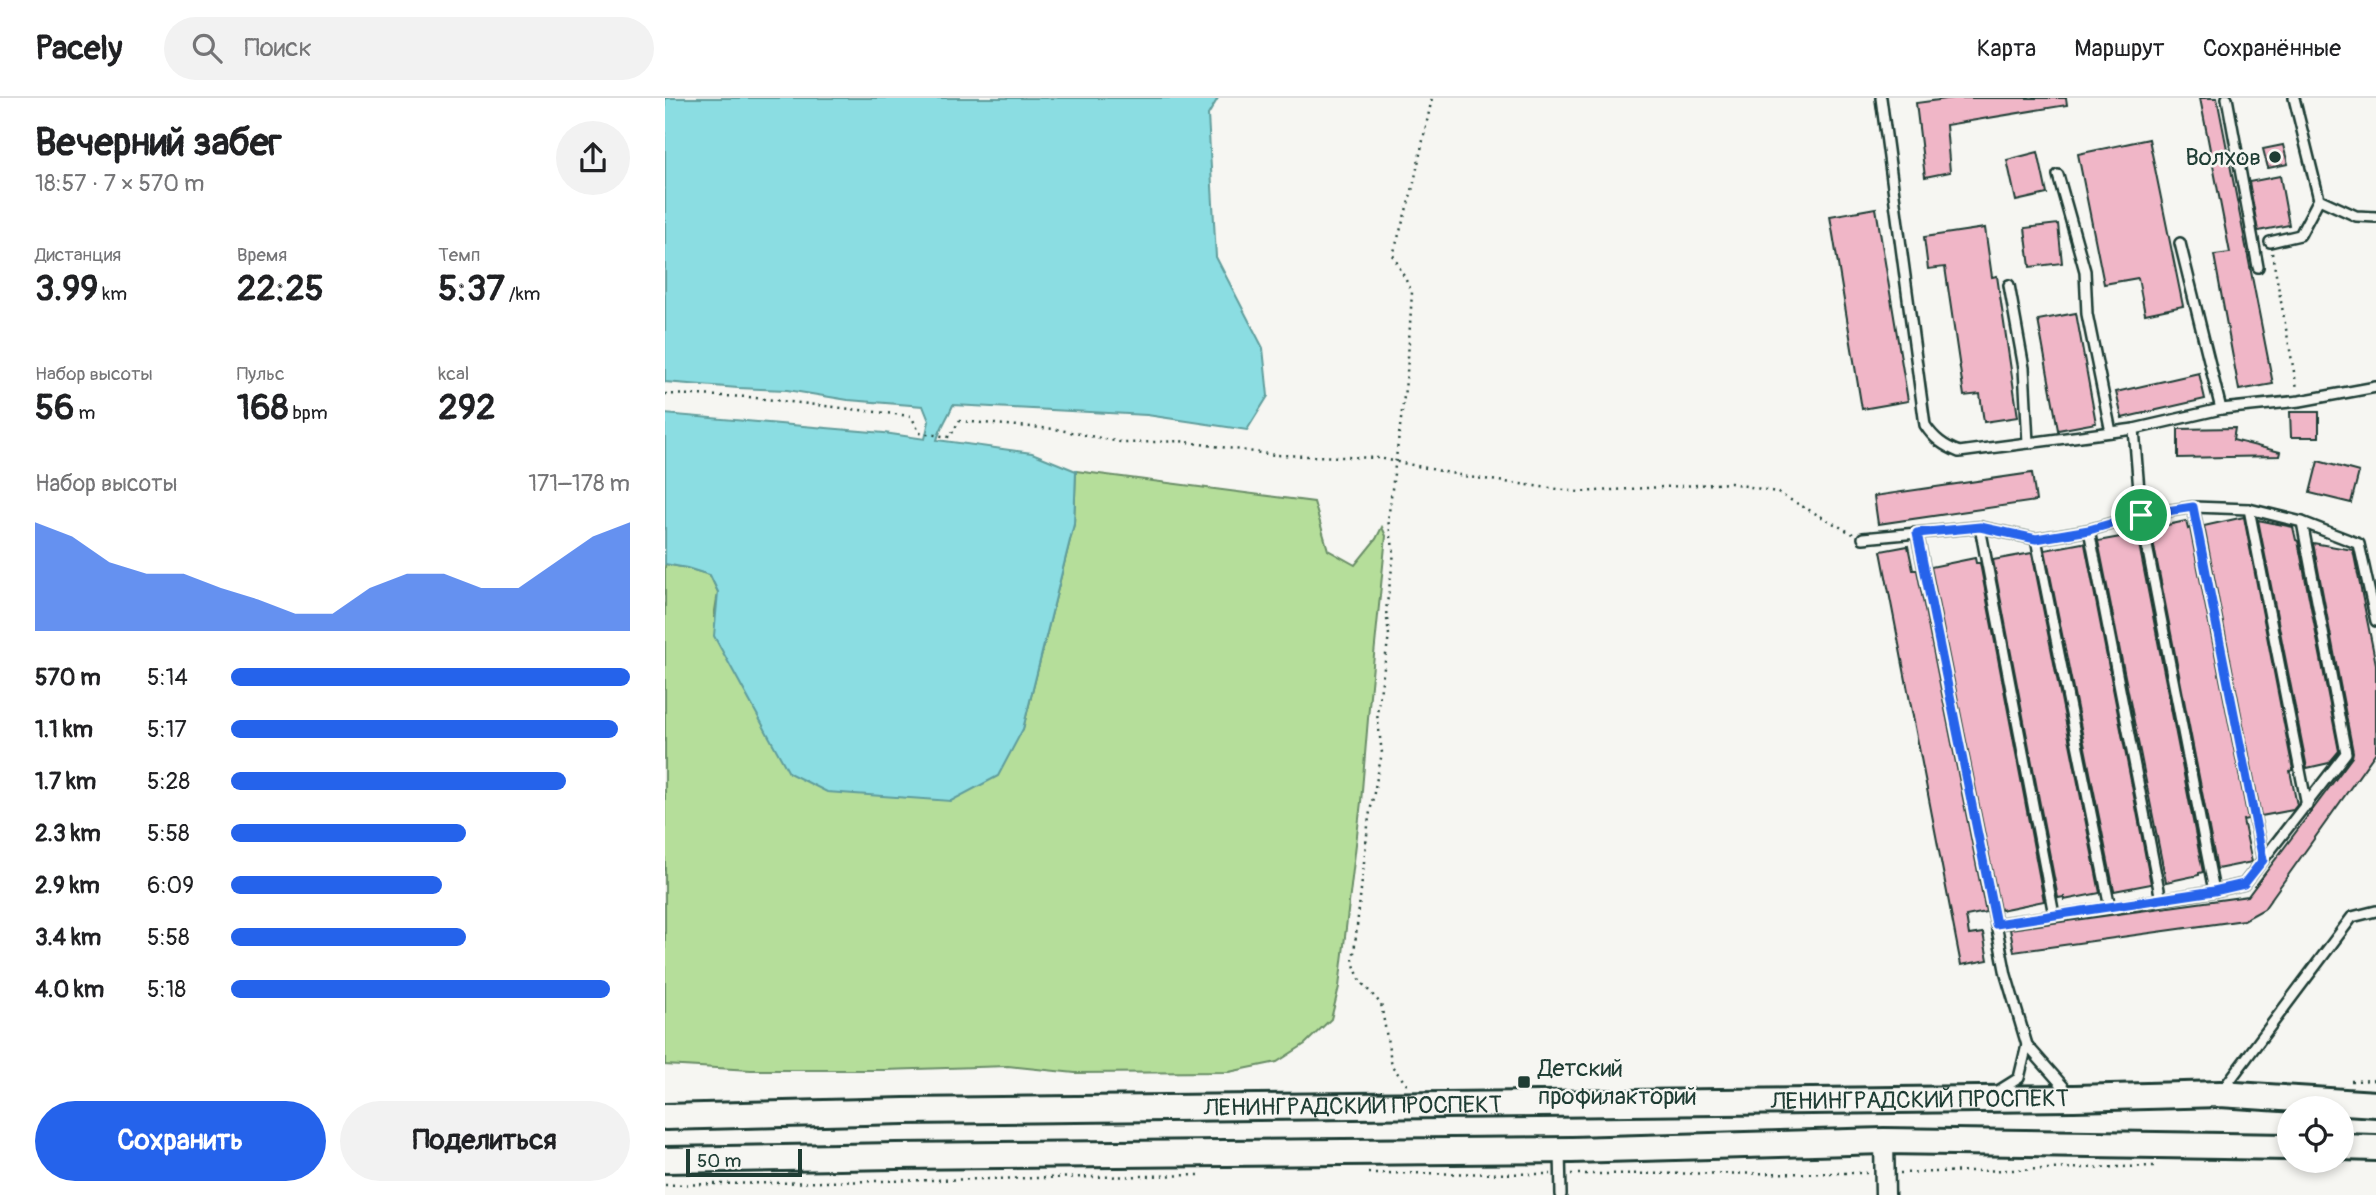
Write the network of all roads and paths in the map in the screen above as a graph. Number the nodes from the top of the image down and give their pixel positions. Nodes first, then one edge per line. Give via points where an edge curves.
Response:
1 (1432, 98) edge
2 (1881, 98) edge
3 (2227, 98) edge
4 (2294, 98) edge
5 (2058, 175) dead end
6 (2319, 199) junction
7 (2376, 216) edge
8 (2270, 242) joint
9 (2180, 243) dead end
10 (2258, 267) dead end
11 (2009, 285) dead end
12 (2376, 387) edge
13 (665, 394) edge
14 (2300, 401) junction
15 (2221, 409) junction
16 (2134, 429) junction
17 (2111, 432) junction
18 (2028, 443) junction
19 (1397, 462) junction
20 (2193, 507) junction
21 (2249, 509) junction
22 (2141, 515) junction
23 (2302, 522) junction
24 (1980, 527) junction
25 (2089, 530) junction
26 (1917, 533) junction
27 (1863, 538) joint
28 (2036, 539) junction
29 (2376, 621) edge
30 (2307, 806) junction
31 (2263, 860) junction
32 (2214, 891) junction
33 (2161, 900) junction
34 (2111, 908) junction
35 (2376, 911) edge
36 (2054, 915) junction
37 (1996, 924) junction
38 (2027, 1045) junction
39 (2376, 1080) edge
40 (2351, 1081) dead end
41 (1414, 1094) dead end
42 (2220, 1094) junction
43 (1986, 1098) junction
44 (2074, 1098) junction
45 (2376, 1104) edge
46 (665, 1117) edge
47 (1884, 1141) junction
48 (2376, 1148) edge
49 (1560, 1150) junction
50 (2354, 1152) edge
51 (2277, 1154) edge
52 (665, 1160) edge
53 (2159, 1166) dead end
54 (1357, 1173) dead end
55 (1884, 1173) junction
56 (1560, 1174) junction
57 (1207, 1175) dead end
58 (665, 1185) edge
59 (1561, 1195) edge
60 (1885, 1195) edge

1 - 19 path via 1393,255 1412,292
2 - 18 lane via 1925,425 1934,439 1959,452
3 - 10 lane
4 - 6 lane
5 - 17 lane via 2085,271 2087,314
6 - 7 lane via 2356,216
6 - 8 lane via 2300,235
8 - 14 path
9 - 15 lane
11 - 18 lane via 2024,368
12 - 14 lane
13 - 19 path via 748,397 911,416 920,433 950,437 959,421 1055,429 1125,443 1180,441 1275,455
14 - 15 lane
15 - 16 lane
16 - 17 lane
16 - 22 lane
17 - 18 lane
19 - 27 path via 1579,492 1731,483 1776,492
19 - 41 path via 1388,520 1394,553 1386,611 1389,635 1377,713 1382,753 1369,817 1353,962 1360,981 1381,1004 1392,1066
20 - 21 lane
20 - 22 lane
20 - 31 lane
21 - 23 lane
21 - 30 lane
22 - 25 lane
22 - 32 lane
23 - 29 lane via 2359,544
23 - 30 lane via 2346,753
24 - 26 lane
24 - 28 lane
24 - 36 lane
25 - 28 lane
25 - 33 lane
26 - 27 lane
26 - 37 lane
28 - 34 lane
30 - 31 lane
31 - 32 lane via 2244,884
32 - 33 lane
33 - 34 lane
34 - 36 lane
35 - 42 lane via 2352,917
36 - 37 lane
37 - 38 lane
38 - 43 lane via 2019,1078
38 - 44 lane
39 - 40 path
42 - 44 main road, ЛЕНИНГРАДСКИЙ ПРОСПЕКТ
42 - 45 main road, ЛЕНИНГРАДСКИЙ ПРОСПЕКТ
43 - 44 main road, ЛЕНИНГРАДСКИЙ ПРОСПЕКТ
43 - 46 main road, ЛЕНИНГРАДСКИЙ ПРОСПЕКТ
47 - 49 main road, ЛЕНИНГРАДСКИЙ ПРОСПЕКТ
47 - 51 main road, ЛЕНИНГРАДСКИЙ ПРОСПЕКТ
47 - 55 street
48 - 50 main road
49 - 52 main road, ЛЕНИНГРАДСКИЙ ПРОСПЕКТ
49 - 56 lane
53 - 55 path
54 - 56 path
55 - 56 path
55 - 60 street
56 - 59 lane
57 - 58 path

